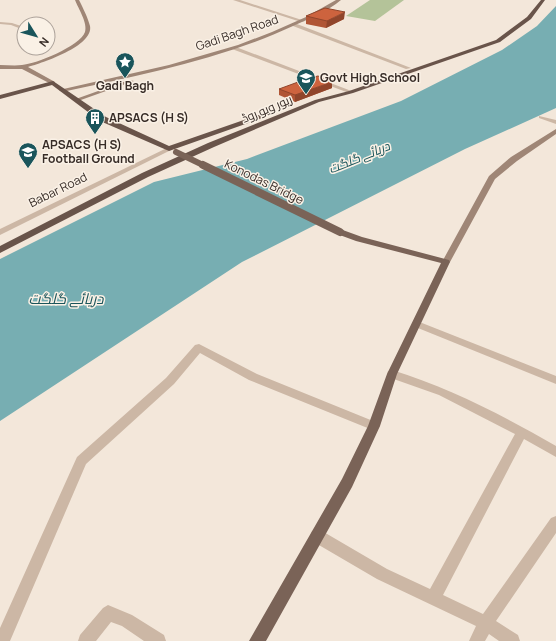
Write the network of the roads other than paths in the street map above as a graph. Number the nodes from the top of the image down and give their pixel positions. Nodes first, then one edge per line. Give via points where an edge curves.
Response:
1 (77, 0) edge
2 (235, 0) edge
3 (339, 0) edge
4 (543, 0) edge
5 (303, 21) junction
6 (0, 24) edge
7 (16, 25) edge
8 (295, 25) junction
9 (234, 48) junction
10 (0, 67) edge
11 (23, 67) junction
12 (408, 68) dead end
13 (134, 77) junction
14 (53, 83) junction
15 (62, 90) junction
16 (351, 92) junction
17 (0, 97) edge
18 (76, 100) junction
19 (317, 101) junction
20 (541, 117) dead end
21 (556, 122) edge
22 (556, 131) edge
23 (169, 149) junction
24 (0, 232) edge
25 (0, 250) edge
26 (446, 262) junction
27 (417, 324) junction
28 (392, 374) junction
29 (556, 380) edge
30 (374, 426) junction
31 (522, 432) junction
32 (556, 452) edge
33 (556, 522) edge
34 (317, 536) junction
35 (433, 599) junction
36 (486, 623) junction
37 (2, 641) edge
38 (86, 641) edge
39 (158, 641) edge
40 (257, 641) edge
41 (477, 641) edge
42 (512, 641) edge

1 - 11 main road via 88,27 88,34 59,54
2 - 5 street
3 - 5 main road, Gadi Bagh Road
4 - 16 highway, ریور ویو روڈ via 537,10 515,31 498,41
5 - 8 main road, Gadi Bagh Road
6 - 7 street
8 - 9 main road, Gadi Bagh Road
8 - 12 street
9 - 13 main road, Gadi Bagh Road
9 - 16 street
10 - 11 main road
11 - 14 main road
13 - 15 main road, Gadi Bagh Road
13 - 18 main road, Gadi Bagh Road
14 - 15 highway
14 - 17 highway
15 - 18 highway
16 - 19 highway, ریور ویو روڈ
18 - 23 highway via 113,125
19 - 23 highway via 299,104
19 - 25 highway, ریور ویو روڈ via 145,175
20 - 21 street
22 - 26 main road via 514,159 492,178
23 - 24 street, Babar Road
23 - 26 main road, Konodas Bridge, bridge via 340,232
26 - 27 main road
27 - 28 main road
27 - 29 street
28 - 30 main road
28 - 31 street via 443,392
30 - 34 main road via 347,483
30 - 37 street via 253,377 199,348 170,381 81,461
31 - 32 street
31 - 35 street
33 - 36 street
34 - 35 street via 382,574
34 - 40 main road
35 - 36 street
36 - 41 street
36 - 42 street
38 - 39 street via 108,614 127,620

